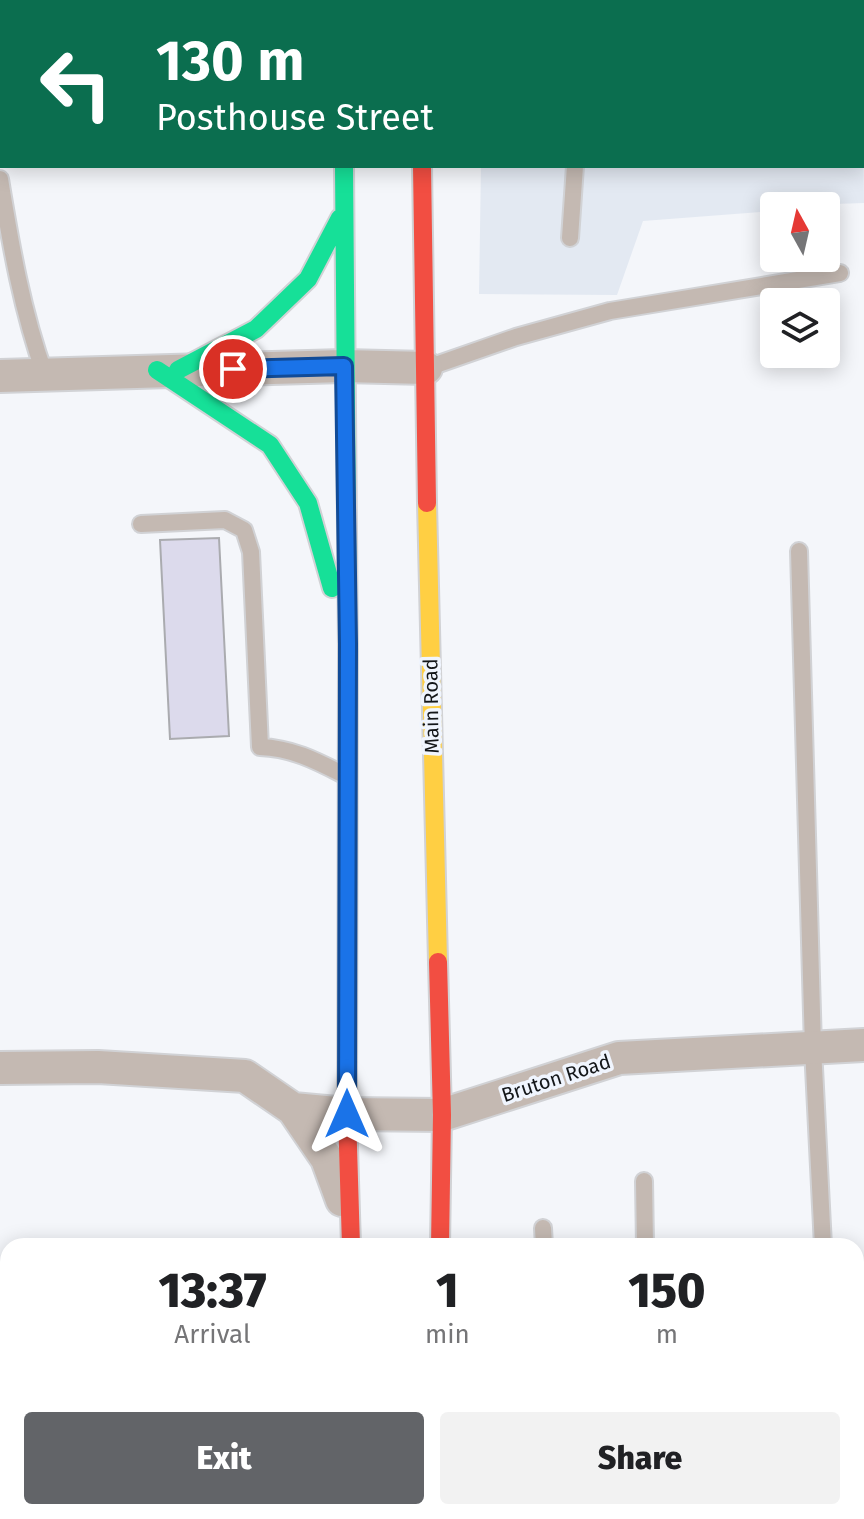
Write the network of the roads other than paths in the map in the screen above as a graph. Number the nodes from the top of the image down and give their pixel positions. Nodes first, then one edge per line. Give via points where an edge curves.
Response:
1 (344, 168) edge
2 (422, 168) edge
3 (575, 168) edge
4 (0, 179) edge
5 (344, 211) junction
6 (570, 238) dead end
7 (840, 273) dead end
8 (344, 366) junction
9 (426, 368) junction
10 (167, 370) junction
11 (45, 375) junction
12 (0, 376) edge
13 (141, 524) dead end
14 (799, 551) dead end
15 (348, 644) junction
16 (347, 776) junction
17 (864, 1045) edge
18 (813, 1048) junction
19 (0, 1068) edge
20 (293, 1109) junction
21 (347, 1114) junction
22 (442, 1115) junction
23 (644, 1181) dead end
24 (543, 1228) dead end
25 (351, 1234) edge
26 (440, 1238) edge
27 (544, 1238) edge
28 (645, 1238) edge
29 (823, 1238) edge

1 - 5 main road
2 - 9 main road, Main Road
3 - 6 lane
4 - 11 lane via 29,331
5 - 8 main road
5 - 10 main road via 308,279 256,329
7 - 9 lane via 610,311
8 - 9 street
8 - 10 street
8 - 15 main road
9 - 22 main road, Main Road
10 - 11 street
10 - 15 main road via 270,445 308,503
11 - 12 street
13 - 16 lane via 225,520 247,536 260,747 309,757
14 - 18 lane
15 - 16 main road
16 - 21 main road
17 - 18 street, Bruton Road
18 - 22 street, Bruton Road via 619,1058
18 - 29 lane
19 - 20 street via 98,1067 245,1076
20 - 21 street, Bruton Road
20 - 25 street via 327,1159
21 - 22 street, Bruton Road
21 - 25 main road
22 - 26 main road, Main Road
23 - 28 lane
24 - 27 lane

